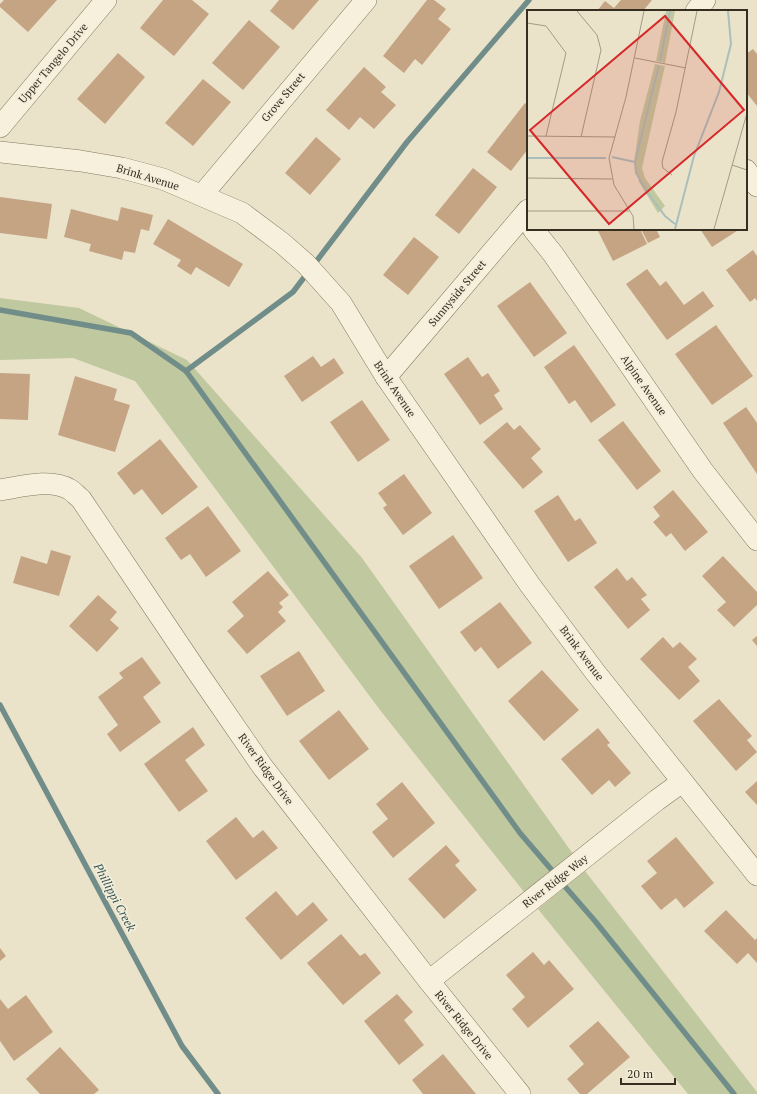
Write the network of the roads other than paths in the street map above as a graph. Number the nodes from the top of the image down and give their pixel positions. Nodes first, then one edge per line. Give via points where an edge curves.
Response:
1 (106, 0) edge
2 (366, 0) edge
3 (705, 0) edge
4 (697, 10) edge
5 (0, 127) edge
6 (0, 152) edge
7 (747, 171) edge
8 (757, 186) edge
9 (202, 196) junction
10 (527, 220) edge
11 (536, 230) edge
12 (386, 377) junction
13 (0, 490) edge
14 (757, 540) edge
15 (682, 782) junction
16 (757, 875) edge
17 (429, 981) junction
18 (520, 1094) edge

1 - 5 street, Upper Tangelo Drive
2 - 9 street, Grove Street
3 - 4 street
6 - 9 street, Brink Avenue via 81,160 122,168 163,179
7 - 8 street
9 - 12 street, Brink Avenue via 247,217 282,242 311,268 341,304
10 - 12 street, Sunnyside Street
11 - 14 street, Alpine Avenue via 703,471
12 - 15 street, Brink Avenue via 530,585
13 - 17 street, River Ridge Drive via 48,483 70,489 81,499 262,766
15 - 16 street, Brink Avenue
15 - 17 street, River Ridge Way
17 - 18 street, River Ridge Drive

